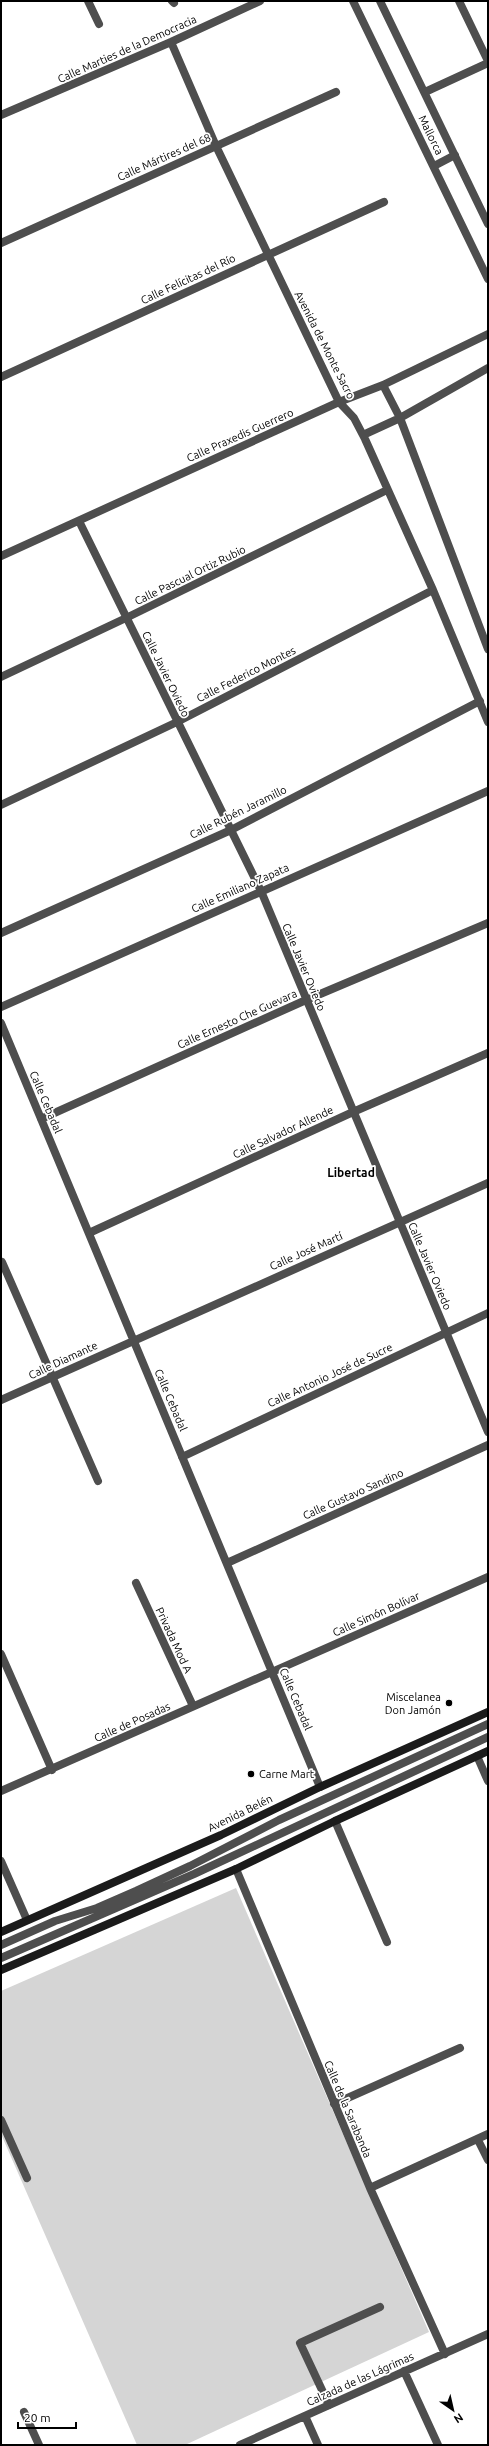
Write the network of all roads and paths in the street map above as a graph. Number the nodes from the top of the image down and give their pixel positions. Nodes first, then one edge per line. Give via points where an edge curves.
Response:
1 (88, 1) edge
2 (260, 1) edge
3 (353, 1) edge
4 (380, 1) edge
5 (459, 1) edge
6 (99, 24) dead end
7 (171, 42) junction
8 (488, 62) edge
9 (336, 92) dead end
10 (425, 92) junction
11 (1, 115) edge
12 (216, 146) junction
13 (455, 156) junction
14 (434, 166) junction
15 (384, 202) dead end
16 (488, 224) edge
17 (1, 243) edge
18 (268, 254) junction
19 (488, 279) edge
20 (488, 334) edge
21 (488, 368) edge
22 (1, 377) edge
23 (383, 385) junction
24 (339, 402) junction
25 (400, 418) junction
26 (363, 435) junction
27 (387, 490) junction
28 (79, 521) junction
29 (1, 556) edge
30 (434, 590) junction
31 (126, 618) junction
32 (488, 650) edge
33 (1, 677) edge
34 (480, 701) junction
35 (177, 722) junction
36 (488, 722) edge
37 (488, 791) edge
38 (1, 805) edge
39 (230, 830) junction
40 (261, 891) junction
41 (488, 923) edge
42 (1, 932) edge
43 (306, 1000) junction
44 (1, 1007) edge
45 (1, 1023) edge
46 (488, 1053) edge
47 (353, 1112) junction
48 (41, 1119) junction
49 (488, 1183) edge
50 (399, 1222) junction
51 (89, 1233) junction
52 (2, 1262) dead end
53 (488, 1313) edge
54 (446, 1332) junction
55 (134, 1340) junction
56 (53, 1376) junction
57 (1, 1400) edge
58 (488, 1432) edge
59 (488, 1445) edge
60 (182, 1456) junction
61 (98, 1481) dead end
62 (227, 1563) junction
63 (488, 1577) edge
64 (136, 1583) dead end
65 (1, 1654) edge
66 (272, 1671) junction
67 (193, 1706) junction
68 (488, 1712) edge
69 (488, 1724) edge
70 (488, 1738) edge
71 (488, 1751) edge
72 (477, 1756) junction
73 (52, 1770) junction
74 (488, 1781) edge
75 (320, 1787) junction
76 (1, 1792) edge
77 (335, 1821) junction
78 (1, 1861) edge
79 (236, 1869) junction
80 (27, 1920) junction
81 (1, 1932) edge
82 (387, 1942) dead end
83 (1, 1945) edge
84 (1, 1958) edge
85 (1, 1970) edge
86 (460, 2048) dead end
87 (334, 2104) junction
88 (1, 2120) edge
89 (488, 2134) edge
90 (478, 2140) junction
91 (488, 2160) edge
92 (26, 2178) dead end
93 (370, 2188) junction
94 (380, 2307) dead end
95 (488, 2334) edge
96 (445, 2354) junction
97 (404, 2371) junction
98 (329, 2405) junction
99 (24, 2412) dead end
100 (304, 2416) junction
101 (39, 2445) edge
102 (240, 2445) edge
103 (318, 2445) edge
104 (438, 2445) edge

1 - 6 street
2 - 7 street, Calle Marties de la Democracia
3 - 14 street, Mallorca
4 - 10 street, Mallorca
5 - 8 street
7 - 11 street, Calle Marties de la Democracia
7 - 12 street, Avenida de Monte Sacro
8 - 10 street
9 - 12 street, Calle Mártires del 68
10 - 13 street, Mallorca
12 - 17 street, Calle Mártires del 68
12 - 18 street, Avenida de Monte Sacro
13 - 14 street
13 - 16 street, Mallorca
14 - 19 street, Mallorca
15 - 18 street, Calle Felícitas del Río
18 - 22 street, Calle Felícitas del Río
18 - 24 street, Avenida de Monte Sacro
20 - 23 street, Calle Praxedis Guerrero
21 - 25 street
23 - 24 street, Calle Praxedis Guerrero
23 - 25 street
24 - 26 street, Avenida de Monte Sacro via 354,418
24 - 28 street, Calle Praxedis Guerrero
25 - 26 street
25 - 32 street
26 - 27 street, Avenida de Monte Sacro
27 - 30 street, Avenida de Monte Sacro
27 - 31 street, Calle Pascual Ortiz Rubio
28 - 29 street, Calle Praxedis Guerrero
28 - 31 street, Calle Javier Oviedo
30 - 34 street, Avenida de Monte Sacro
30 - 35 street, Calle Federico Montes
31 - 33 street, Calle Pascual Ortiz Rubio
31 - 35 street, Calle Javier Oviedo
34 - 36 street, Avenida de Monte Sacro
34 - 39 street, Calle Rubén Jaramillo
35 - 38 street, Calle Federico Montes
35 - 39 street, Calle Javier Oviedo
37 - 40 street, Calle Emiliano Zapata
39 - 40 street, Calle Javier Oviedo
39 - 42 street, Calle Rubén Jaramillo
40 - 43 street, Calle Javier Oviedo
40 - 44 street, Calle Emiliano Zapata
41 - 43 street, Calle Ernesto Che Guevara
43 - 47 street, Calle Javier Oviedo
43 - 48 street, Calle Ernesto Che Guevara
45 - 48 street, Calle Cebadal
46 - 47 street, Calle Salvador Allende
47 - 50 street, Calle Javier Oviedo
47 - 51 street, Calle Salvador Allende
48 - 51 street, Calle Cebadal
49 - 50 street, Calle José Martí
50 - 54 street, Calle Javier Oviedo
50 - 55 street, Calle José Martí
51 - 55 street, Calle Cebadal
52 - 56 street
53 - 54 street, Calle Antonio José de Sucre
54 - 58 street, Calle Javier Oviedo
54 - 60 street, Calle Antonio José de Sucre
55 - 56 street, Calle Diamante
55 - 60 street, Calle Cebadal
56 - 57 street, Calle Diamante
56 - 61 street
59 - 62 street, Calle Gustavo Sandino
60 - 62 street, Calle Cebadal
62 - 66 street, Calle Cebadal
63 - 66 street, Calle Simón Bolívar
64 - 67 street, Privada Mod A
65 - 73 street
66 - 67 street, Calle de Posadas
66 - 75 street, Calle Cebadal
67 - 73 street, Calle de Posadas
68 - 75 main road, Avenida Belén
69 - 83 street via 279,1820 136,1891 97,1908 55,1921
70 - 84 street via 194,1874
71 - 72 main road
72 - 74 street
72 - 77 main road
73 - 76 street, Calle de Posadas
75 - 80 main road, Avenida Belén via 221,1835
77 - 79 main road
77 - 82 street
78 - 80 street
79 - 85 main road
79 - 87 street, Calle de la Sarabanda
80 - 81 main road, Avenida Belén
86 - 87 street
87 - 93 street, Calle de la Sarabanda
88 - 92 street
89 - 90 street
90 - 91 street
90 - 93 street
93 - 96 street, Calle de la Sarabanda
94 - 98 street via 300,2343
95 - 96 street, Calzada de las Lágrimas
96 - 97 street, Calzada de las Lágrimas
97 - 98 street, Calzada de las Lágrimas
97 - 104 street
98 - 100 street, Calzada de las Lágrimas
99 - 101 street
100 - 102 street, Calzada de las Lágrimas
100 - 103 street

